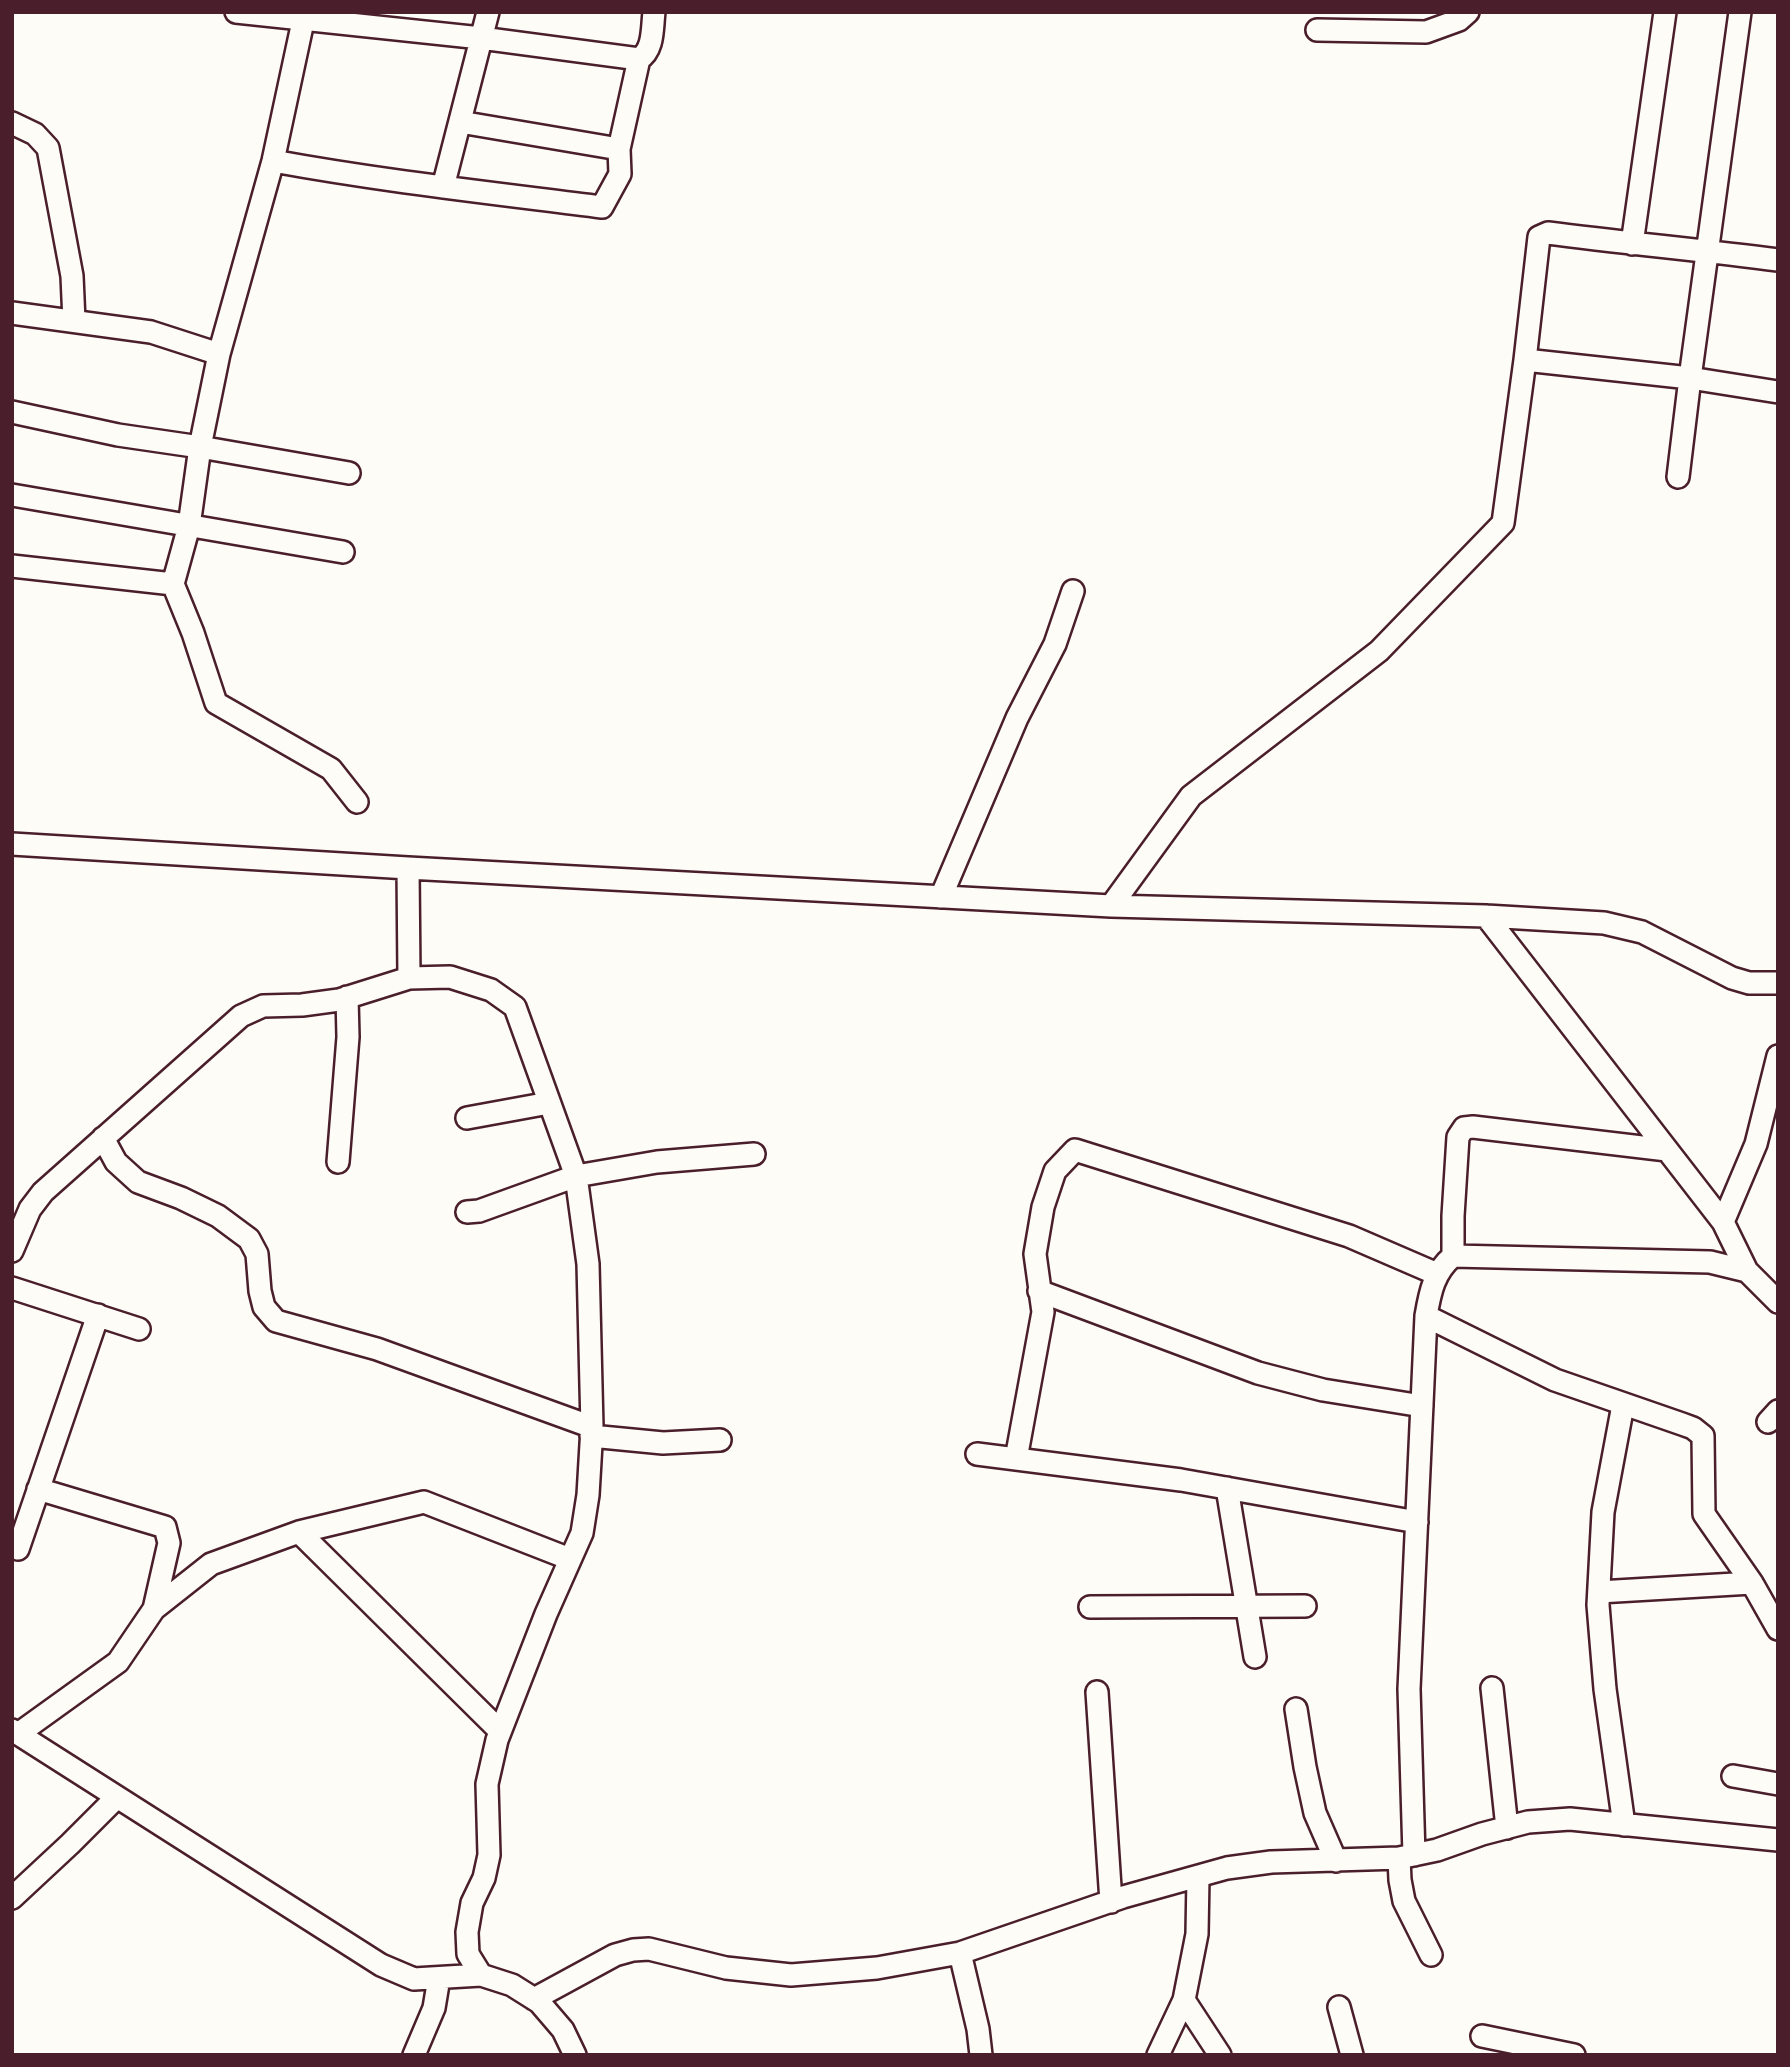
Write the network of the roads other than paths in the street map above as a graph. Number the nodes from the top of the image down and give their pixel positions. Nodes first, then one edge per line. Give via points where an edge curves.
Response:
1 (236, 12) edge
2 (488, 12) edge
3 (654, 12) edge
4 (1468, 12) edge
5 (1665, 12) edge
6 (1740, 12) edge
7 (304, 15) edge
8 (1317, 30) dead end
9 (481, 38) junction
10 (639, 60) junction
11 (460, 122) junction
12 (12, 123) edge
13 (619, 149) junction
14 (273, 161) junction
15 (443, 187) junction
16 (1632, 244) junction
17 (1709, 251) junction
18 (1778, 260) edge
19 (12, 313) edge
20 (74, 321) junction
21 (219, 354) junction
22 (1525, 360) junction
23 (1690, 378) junction
24 (1778, 392) edge
25 (12, 412) edge
26 (200, 447) junction
27 (349, 473) dead end
28 (1678, 477) dead end
29 (12, 495) edge
30 (189, 526) junction
31 (343, 552) dead end
32 (12, 566) edge
33 (173, 584) junction
34 (1073, 591) dead end
35 (357, 802) dead end
36 (12, 844) edge
37 (408, 868) junction
38 (941, 897) junction
39 (1111, 906) junction
40 (1486, 916) junction
41 (410, 978) junction
42 (1778, 983) edge
43 (347, 998) junction
44 (1778, 1056) edge
45 (549, 1103) junction
46 (467, 1118) dead end
47 (103, 1138) junction
48 (1667, 1150) junction
49 (754, 1154) dead end
50 (338, 1162) dead end
51 (576, 1176) junction
52 (467, 1212) dead end
53 (1723, 1222) junction
54 (12, 1251) edge
55 (1453, 1256) junction
56 (1747, 1271) junction
57 (1437, 1274) junction
58 (12, 1288) edge
59 (1039, 1291) junction
60 (1778, 1302) edge
61 (98, 1315) junction
62 (1426, 1316) junction
63 (139, 1329) dead end
64 (1623, 1405) junction
65 (1422, 1406) junction
66 (592, 1432) junction
67 (720, 1440) dead end
68 (977, 1454) dead end
69 (1016, 1459) junction
70 (1227, 1488) junction
71 (38, 1489) junction
72 (1417, 1522) junction
73 (299, 1532) junction
74 (18, 1549) dead end
75 (570, 1559) junction
76 (1752, 1583) junction
77 (1599, 1592) junction
78 (1247, 1605) junction
79 (1090, 1606) dead end
80 (1305, 1606) dead end
81 (154, 1609) junction
82 (1778, 1629) edge
83 (1255, 1657) dead end
84 (1492, 1688) dead end
85 (1097, 1692) dead end
86 (1296, 1709) dead end
87 (500, 1731) junction
88 (15, 1732) edge
89 (1733, 1776) dead end
90 (1778, 1784) edge
91 (117, 1797) junction
92 (1623, 1825) junction
93 (1507, 1828) junction
94 (1778, 1840) edge
95 (1407, 1857) junction
96 (1336, 1861) junction
97 (1198, 1877) junction
98 (12, 1898) edge
99 (1111, 1902) junction
100 (960, 1953) junction
101 (1431, 1955) dead end
102 (481, 1976) junction
103 (439, 1978) junction
104 (534, 1999) junction
105 (1184, 2000) junction
106 (1339, 2007) dead end
107 (1482, 2036) dead end
108 (414, 2055) edge
109 (575, 2055) edge
110 (981, 2055) edge
111 (1157, 2055) edge
112 (1220, 2055) edge
113 (1352, 2055) edge
114 (1574, 2055) edge

1 - 7 street
2 - 9 street
3 - 10 street via 650,45
4 - 8 street via 1426,32
5 - 16 street
6 - 17 street
7 - 9 street
7 - 14 street
9 - 10 street
9 - 11 street
10 - 13 street
11 - 13 street
11 - 15 street
12 - 20 street via 35,134 48,148 72,276
13 - 15 street via 620,174 602,207
14 - 15 street
14 - 21 street
16 - 17 street
16 - 22 street via 1548,233 1539,237
17 - 18 street
17 - 23 street
19 - 20 street
20 - 21 street via 151,332
21 - 26 street
22 - 23 street
22 - 39 street via 1503,523 1380,651 1191,796
23 - 24 street
23 - 28 street
25 - 26 street
26 - 27 street
26 - 30 street
29 - 30 street
30 - 31 street
30 - 33 street
32 - 33 street
33 - 35 street via 216,703 331,769
34 - 38 street via 1055,644 1017,718
36 - 37 street
37 - 38 street
37 - 41 street
38 - 39 street
39 - 40 street
40 - 42 street via 1604,923 1643,932 1732,978
40 - 48 street
41 - 43 street
41 - 45 street via 450,977 491,990 515,1007
43 - 47 street via 263,1006 240,1016
43 - 50 street
44 - 53 street via 1756,1144
45 - 46 street
45 - 51 street
47 - 54 street via 43,1192 30,1209
47 - 66 street via 116,1162 138,1182 218,1216 249,1239 257,1254 264,1307 276,1321 377,1349
48 - 53 street
48 - 55 street via 1464,1128 1458,1137
49 - 51 street via 657,1162
51 - 52 street
51 - 66 street via 589,1264
53 - 56 street
55 - 56 street via 1710,1262
55 - 57 street
56 - 60 street
57 - 59 street via 1349,1236 1075,1150 1055,1171 1043,1207 1035,1254
57 - 62 street
58 - 61 street
59 - 65 street via 1258,1373 1323,1390
59 - 69 street via 1043,1312
61 - 63 street
61 - 71 street
62 - 64 street via 1555,1380
62 - 65 street
64 - 76 street via 1693,1428 1703,1436 1704,1514
64 - 77 street via 1603,1512
65 - 72 street
66 - 67 street via 663,1443
66 - 75 street via 582,1534
68 - 69 street
69 - 70 street
70 - 72 street
70 - 78 street
71 - 74 street
71 - 81 street via 165,1527 169,1543
72 - 95 street
73 - 75 street via 424,1502
73 - 81 street via 211,1564
73 - 87 street
75 - 87 street
76 - 77 street
76 - 82 street
77 - 92 street via 1605,1689
78 - 79 street
78 - 80 street
78 - 83 street
81 - 88 street via 118,1662
84 - 93 street
85 - 99 street
86 - 96 street via 1315,1813
87 - 102 street via 487,1784 489,1855 467,1932 468,1954
88 - 91 street
89 - 90 street
91 - 98 street
91 - 103 street via 381,1965 414,1979
92 - 93 street via 1570,1819
92 - 94 street
93 - 95 street
95 - 96 street
95 - 101 street via 1400,1880 1404,1900
96 - 97 street via 1271,1862
97 - 99 street
97 - 105 street via 1197,1934
99 - 100 street
100 - 104 street via 877,1968 791,1976 726,1968 649,1948 615,1955
100 - 110 street
102 - 103 street
102 - 104 street via 512,1985
103 - 108 street via 434,2008
104 - 109 street via 563,2030
105 - 111 street
105 - 112 street
106 - 113 street
107 - 114 street

